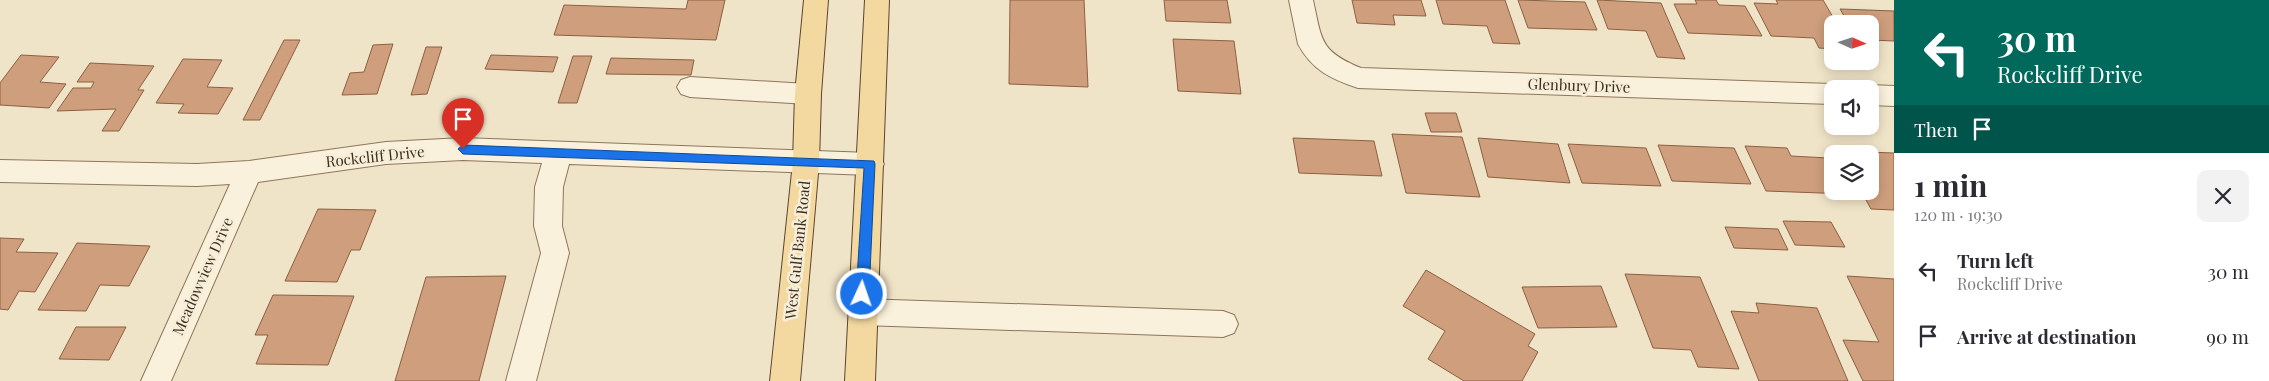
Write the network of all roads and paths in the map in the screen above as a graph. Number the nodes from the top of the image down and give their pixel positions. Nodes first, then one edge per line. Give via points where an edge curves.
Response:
1 (816, 0) edge
2 (877, 0) edge
3 (1301, 0) edge
4 (690, 88) dead end
5 (808, 94) junction
6 (1824, 94) edge
7 (1879, 95) edge
8 (1894, 96) edge
9 (558, 153) junction
10 (806, 162) junction
11 (870, 164) junction
12 (0, 171) edge
13 (249, 172) junction
14 (862, 312) junction
15 (1223, 324) dead end
16 (156, 381) edge
17 (521, 381) edge
18 (785, 381) edge
19 (860, 381) edge

1 - 5 main road, West Gulf Bank Road
2 - 11 main road
3 - 6 street, Glenbury Drive via 1310,44 1328,65 1358,78
4 - 5 street
5 - 10 main road, West Gulf Bank Road
7 - 8 street
9 - 10 street, Rockcliff Drive
9 - 13 street, Rockcliff Drive via 422,150
9 - 17 street via 549,187 548,216 556,254
10 - 11 street, Rockcliff Drive
10 - 18 main road, West Gulf Bank Road
11 - 14 main road
12 - 13 street, Rockcliff Drive via 197,175
13 - 16 street, Meadowview Drive
14 - 15 street
14 - 19 main road

